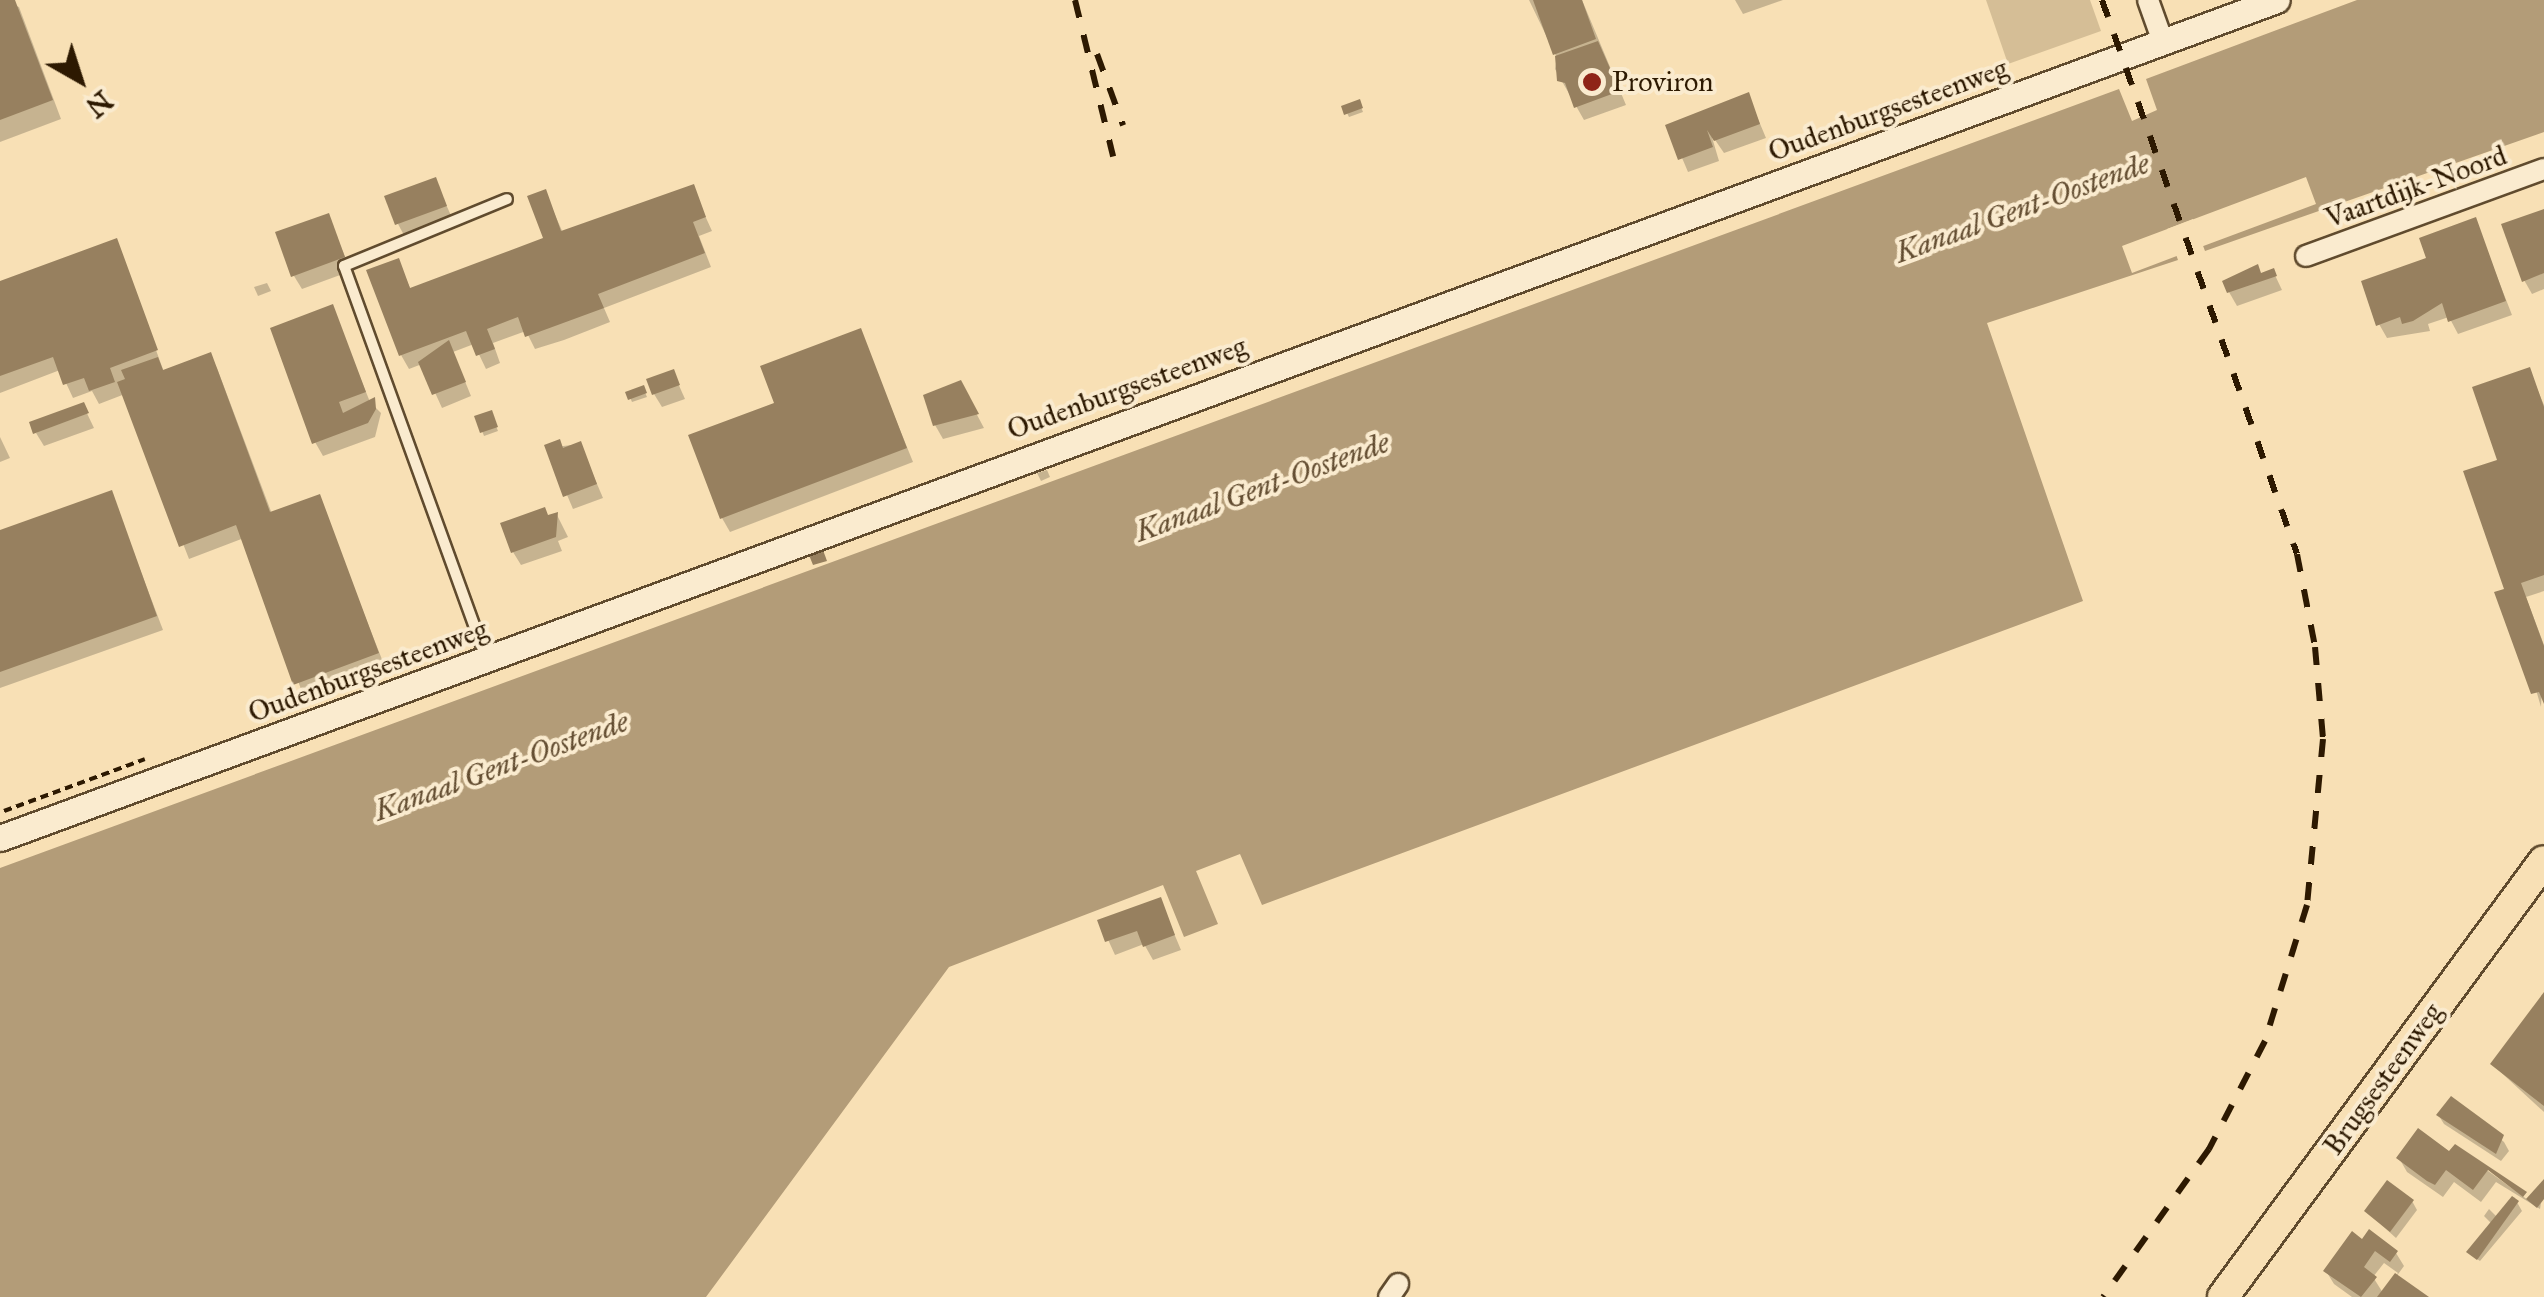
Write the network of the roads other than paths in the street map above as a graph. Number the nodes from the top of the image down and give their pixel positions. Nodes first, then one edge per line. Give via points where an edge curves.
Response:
1 (2148, 0) edge
2 (2277, 0) edge
3 (2163, 42) junction
4 (2544, 168) edge
5 (507, 199) dead end
6 (2306, 256) dead end
7 (486, 659) junction
8 (0, 838) edge
9 (2544, 861) edge
10 (2223, 1297) edge

1 - 3 street
2 - 3 street, Oudenburgsesteenweg
3 - 7 street, Oudenburgsesteenweg
4 - 6 street, Vaartdijk-Noord
5 - 7 lane via 344,266
7 - 8 street, Oudenburgsesteenweg
9 - 10 main road, Brugsesteenweg

